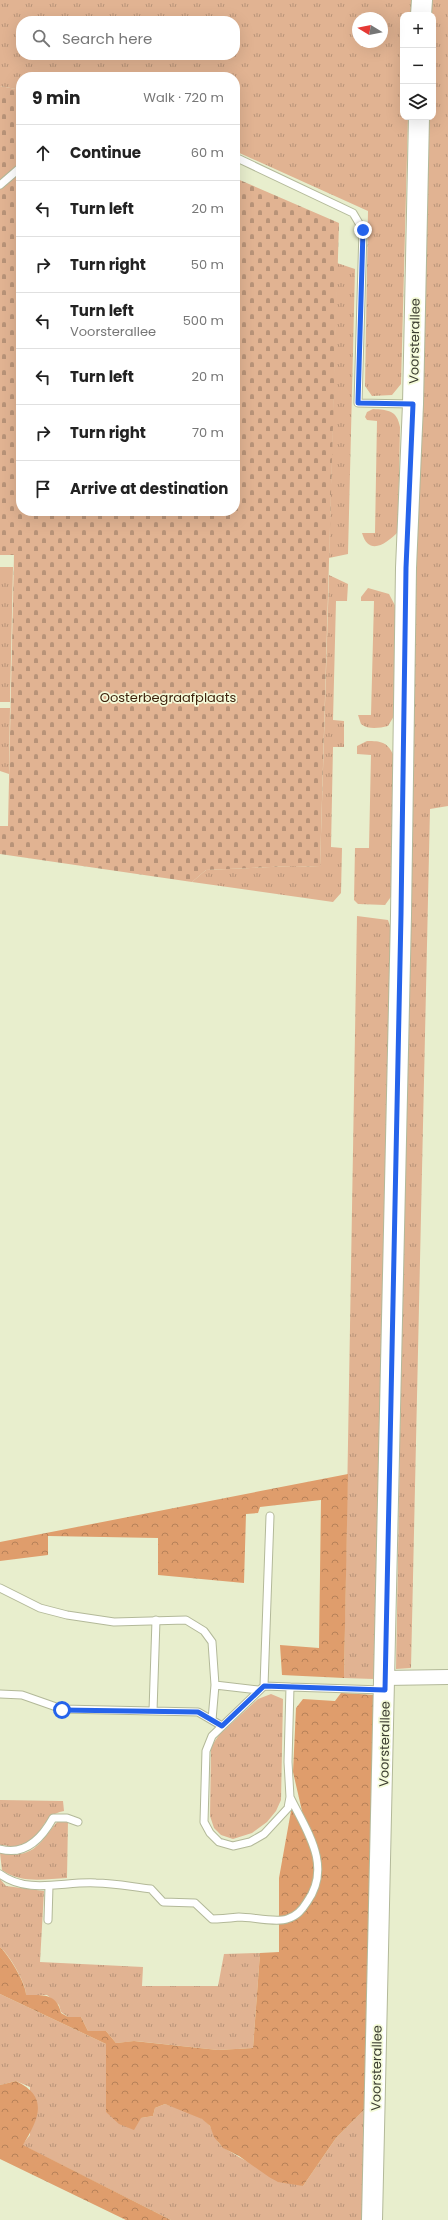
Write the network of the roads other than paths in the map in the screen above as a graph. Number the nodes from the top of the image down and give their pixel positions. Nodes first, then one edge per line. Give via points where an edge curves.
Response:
1 (422, 0) edge
2 (422, 12) edge
3 (419, 120) edge
4 (240, 159) edge
5 (16, 171) edge
6 (0, 185) edge
7 (413, 404) junction
8 (270, 1516) dead end
9 (0, 1588) edge
10 (156, 1620) junction
11 (448, 1677) edge
12 (385, 1684) junction
13 (215, 1685) junction
14 (290, 1687) junction
15 (261, 1688) junction
16 (0, 1694) edge
17 (153, 1711) junction
18 (212, 1720) junction
19 (222, 1726) junction
20 (290, 1797) junction
21 (78, 1822) dead end
22 (0, 1849) edge
23 (0, 1874) edge
24 (49, 1886) junction
25 (48, 1920) dead end
26 (372, 2220) edge

1 - 2 main road
3 - 7 main road, Voorsterallee
4 - 7 lane via 353,213 363,230 358,403
5 - 6 lane
7 - 12 main road, Voorsterallee via 406,568
8 - 15 lane
9 - 10 lane via 40,1608 67,1615 114,1622
10 - 13 lane via 186,1620 204,1631 212,1642
10 - 17 lane
11 - 12 street
12 - 14 lane
12 - 26 main road, Voorsterallee
13 - 15 lane
13 - 18 lane
14 - 15 lane
14 - 20 lane
15 - 19 lane
16 - 17 lane via 22,1695 62,1710
17 - 18 lane via 198,1712
18 - 19 lane
19 - 20 lane via 212,1736 206,1751 204,1822 210,1833 219,1842 233,1846 250,1842 264,1834 281,1817 288,1808
20 - 24 lane via 317,1852 318,1864 316,1882 309,1899 299,1914 286,1920 212,1919 195,1903 163,1902 151,1889 95,1882
21 - 22 lane via 67,1818 53,1818 45,1833 35,1843 18,1850
23 - 24 lane via 23,1884
24 - 25 lane

